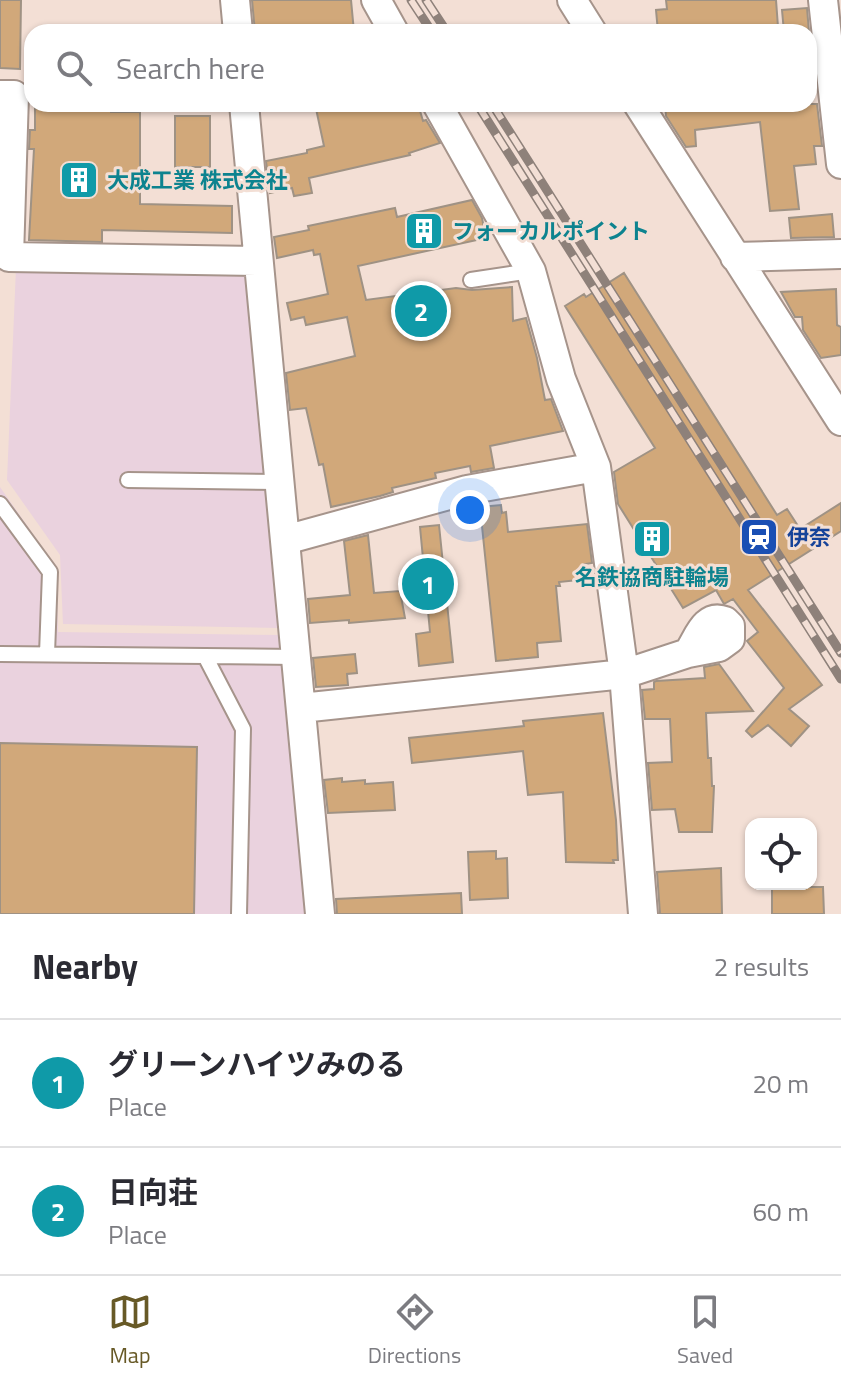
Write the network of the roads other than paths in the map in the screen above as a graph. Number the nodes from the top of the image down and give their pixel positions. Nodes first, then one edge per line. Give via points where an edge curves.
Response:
1 (235, 0) edge
2 (376, 0) edge
3 (572, 0) edge
4 (823, 0) edge
5 (237, 24) edge
6 (390, 24) edge
7 (587, 24) edge
8 (819, 56) edge
9 (0, 95) edge
10 (245, 112) edge
11 (442, 112) edge
12 (643, 112) edge
13 (841, 164) edge
14 (841, 254) edge
15 (735, 257) junction
16 (258, 261) junction
17 (531, 271) junction
18 (471, 280) dead end
19 (841, 421) edge
20 (596, 467) junction
21 (128, 480) dead end
22 (279, 482) junction
23 (0, 504) edge
24 (285, 540) junction
25 (688, 653) dead end
26 (0, 654) edge
27 (47, 654) junction
28 (205, 656) junction
29 (296, 657) junction
30 (624, 674) junction
31 (301, 708) junction
32 (239, 914) edge
33 (320, 914) edge
34 (643, 914) edge

1 - 5 street
2 - 6 street
3 - 7 street
4 - 8 street
8 - 13 street
9 - 16 street via 14,95 9,257
10 - 16 street
11 - 17 street
12 - 15 street
14 - 15 street
15 - 19 street
16 - 22 street
17 - 18 lane
17 - 20 street via 561,379
20 - 24 street via 467,490
20 - 30 street
21 - 22 lane
22 - 24 street
23 - 27 lane via 50,572
24 - 29 street
25 - 30 street
26 - 27 lane
27 - 28 lane
28 - 29 lane
28 - 32 lane via 243,729
29 - 31 street
30 - 31 street
30 - 34 street
31 - 33 street

